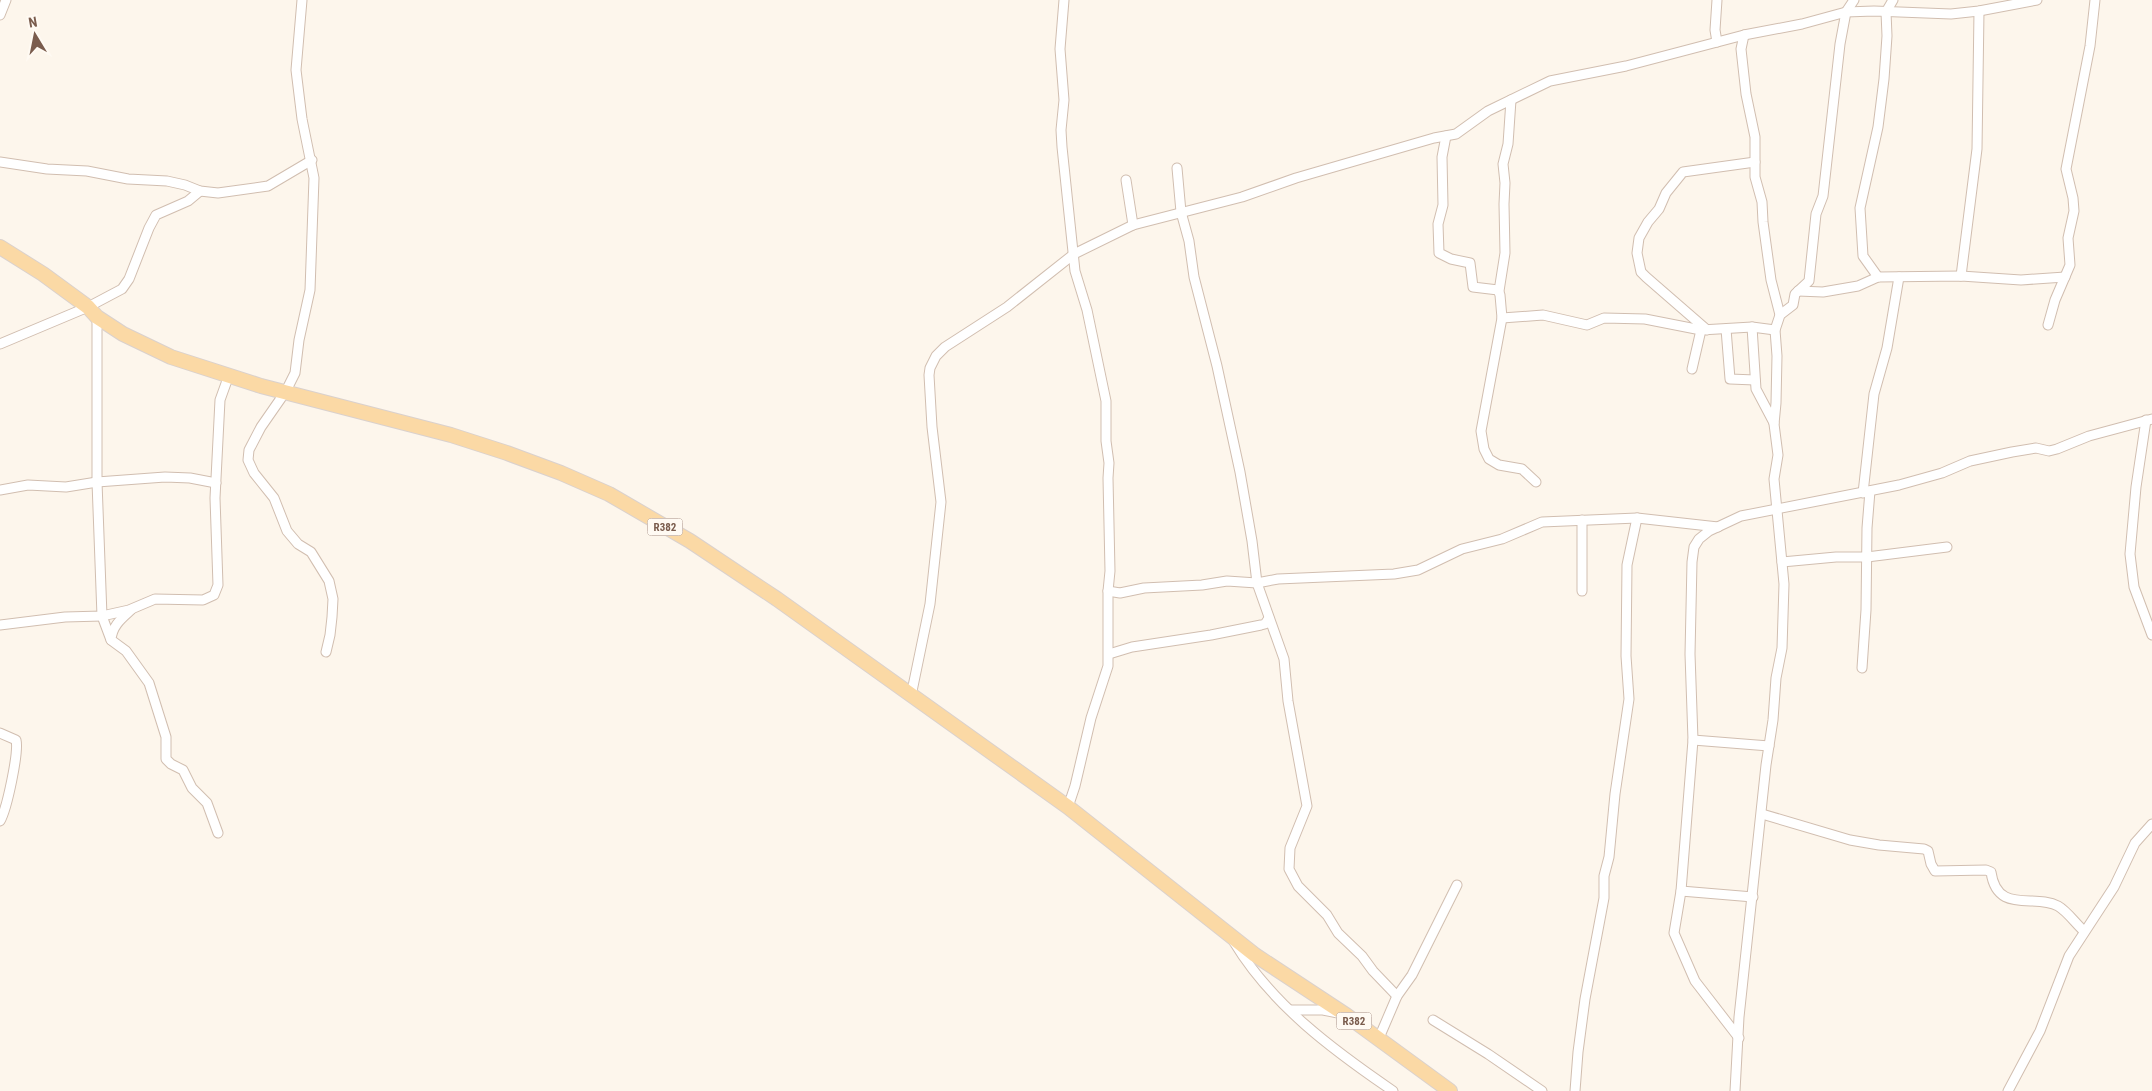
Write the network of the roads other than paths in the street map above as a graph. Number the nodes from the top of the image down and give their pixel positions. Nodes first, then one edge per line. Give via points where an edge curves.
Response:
1 (6, 0) edge
2 (302, 0) edge
3 (1064, 0) edge
4 (1717, 0) edge
5 (1854, 0) edge
6 (1893, 0) edge
7 (2037, 0) edge
8 (2095, 0) edge
9 (1979, 11) junction
10 (1846, 12) junction
11 (1886, 12) junction
12 (0, 15) edge
13 (1744, 35) junction
14 (1717, 42) junction
15 (1511, 100) junction
16 (1446, 136) junction
17 (312, 160) junction
18 (0, 162) edge
19 (1755, 162) junction
20 (1177, 168) dead end
21 (1126, 180) dead end
22 (200, 191) junction
23 (1181, 212) junction
24 (1133, 225) junction
25 (0, 247) edge
26 (1074, 254) junction
27 (1961, 276) junction
28 (1878, 277) junction
29 (1899, 277) junction
30 (2065, 278) junction
31 (1499, 291) junction
32 (1798, 291) junction
33 (93, 312) junction
34 (1780, 314) junction
35 (1502, 318) junction
36 (2048, 325) dead end
37 (1752, 327) junction
38 (1726, 329) junction
39 (1704, 330) junction
40 (1775, 330) junction
41 (0, 344) edge
42 (1692, 369) dead end
43 (229, 375) junction
44 (1755, 380) junction
45 (286, 392) junction
46 (2149, 419) edge
47 (1774, 424) junction
48 (97, 482) junction
49 (1536, 482) dead end
50 (216, 483) junction
51 (0, 490) edge
52 (1867, 492) junction
53 (1776, 508) junction
54 (1637, 518) junction
55 (1582, 520) junction
56 (1720, 528) junction
57 (1947, 547) dead end
58 (1867, 557) junction
59 (1782, 562) junction
60 (1257, 583) junction
61 (1108, 591) junction
62 (1582, 591) dead end
63 (133, 608) junction
64 (102, 616) junction
65 (1269, 618) junction
66 (0, 625) edge
67 (2152, 635) edge
68 (111, 640) junction
69 (326, 652) dead end
70 (1109, 654) junction
71 (1862, 668) dead end
72 (911, 696) junction
73 (0, 733) edge
74 (1693, 740) junction
75 (1769, 746) junction
76 (1068, 807) junction
77 (1762, 814) junction
78 (0, 820) edge
79 (2152, 824) edge
80 (218, 833) dead end
81 (1457, 885) dead end
82 (1681, 891) junction
83 (1753, 897) junction
84 (2084, 931) junction
85 (1230, 936) junction
86 (1397, 996) junction
87 (1291, 1010) junction
88 (1346, 1015) junction
89 (1433, 1020) dead end
90 (1379, 1038) junction
91 (1739, 1038) junction
92 (1393, 1091) edge
93 (1450, 1091) edge
94 (1542, 1091) edge
95 (1575, 1091) edge
96 (1735, 1091) edge
97 (2008, 1091) edge

1 - 12 street
2 - 17 street via 296,70 302,119
3 - 26 street via 1060,49 1064,100 1061,130
4 - 14 street
5 - 10 street
6 - 11 street
7 - 9 street
8 - 30 street via 2090,46 2066,169 2074,211 2068,238 2070,265
9 - 11 street via 1952,14
9 - 27 street via 1977,149
10 - 11 street
10 - 13 street
10 - 32 street via 1809,281
11 - 28 street via 1887,36 1878,127 1860,208 1863,256
13 - 14 street
13 - 19 street via 1741,49 1746,100 1755,137
14 - 15 street via 1626,66 1559,78
15 - 16 street via 1488,111 1456,134
15 - 31 street via 1503,164 1506,248
16 - 23 street
16 - 31 street via 1442,157 1439,253 1470,263 1473,287
17 - 22 street via 268,186 218,193
17 - 45 street via 310,290 296,370
18 - 22 street via 47,169 87,170 128,180 167,181
19 - 34 street via 1771,280
19 - 39 street via 1683,172 1639,238 1637,253 1642,272
20 - 23 street
21 - 24 street
22 - 33 street via 183,204 156,215 129,279
23 - 24 street
23 - 60 street via 1189,241 1196,292 1217,366 1240,472
24 - 26 street
25 - 33 main road, R382 via 43,274
26 - 61 street via 1077,280 1087,310 1106,401
26 - 72 street via 1007,307 945,347 930,368 932,427 941,502 930,604
27 - 29 street
27 - 30 street via 2021,280
28 - 29 street
28 - 32 street via 1858,286
29 - 52 street via 1887,348 1874,394
30 - 36 street
31 - 35 street
32 - 34 street via 1792,305
33 - 41 street
33 - 43 main road, R382 via 123,334 171,357
33 - 48 street
34 - 40 street
35 - 39 street via 1543,315 1587,324 1604,318 1645,318
35 - 49 street via 1481,431 1482,441 1486,455 1494,462 1522,469
37 - 38 street
37 - 40 street
37 - 44 street
38 - 39 street
38 - 44 street via 1730,379
39 - 42 street
40 - 47 street
43 - 45 main road, R382
43 - 50 street via 220,400
44 - 47 street via 1757,392
45 - 69 street via 249,450 248,461 274,498 287,532 310,552 329,582 333,599
45 - 72 main road, R382 via 470,441 561,472 609,494 690,541 777,599
46 - 52 street via 2057,449 2036,448 1982,459 1933,476
46 - 67 street via 2136,487 2130,554 2134,587
47 - 53 street via 1778,455 1774,479
48 - 50 street via 165,477
48 - 51 street via 66,487 28,485
48 - 64 street
50 - 63 street via 216,592 203,600 155,599
52 - 53 street
52 - 58 street
53 - 56 street via 1741,516
53 - 59 street
54 - 55 street
54 - 56 street
54 - 95 street via 1627,565 1626,665 1630,698 1604,876 1604,898 1579,1039
55 - 60 street via 1542,522 1502,540 1462,549 1418,570
55 - 62 street
56 - 74 street via 1699,539 1692,554 1690,654
57 - 58 street
58 - 59 street
58 - 71 street
59 - 75 street via 1782,648
60 - 61 street via 1144,588 1120,593
60 - 65 street
61 - 70 street
63 - 64 street
63 - 68 street via 115,626
64 - 66 street
64 - 68 street
65 - 70 street via 1261,625 1132,647
65 - 86 street via 1284,659 1288,701 1307,803 1290,848 1288,864 1291,876 1329,918 1338,933
68 - 80 street via 126,651 149,683 163,727 166,759 183,770 192,788 207,802
70 - 76 street
72 - 76 main road, R382
73 - 78 street via 16,740 17,750 7,803
74 - 75 street
74 - 82 street
75 - 77 street
76 - 85 main road, R382
77 - 83 street
77 - 84 street via 1879,846 1924,849 1928,851 1935,871 1986,870 2002,894 2024,902 2058,906
79 - 84 street via 2134,843 2114,887
81 - 86 street via 1412,975
82 - 83 street
82 - 91 street via 1675,938 1695,981
83 - 91 street
84 - 97 street via 2069,956 2040,1031
85 - 87 street via 1259,979
85 - 88 main road, R382
86 - 90 street
87 - 88 street via 1323,1010
87 - 92 street via 1310,1030
88 - 90 main road, R382
89 - 94 street
90 - 93 main road, R382
91 - 96 street

